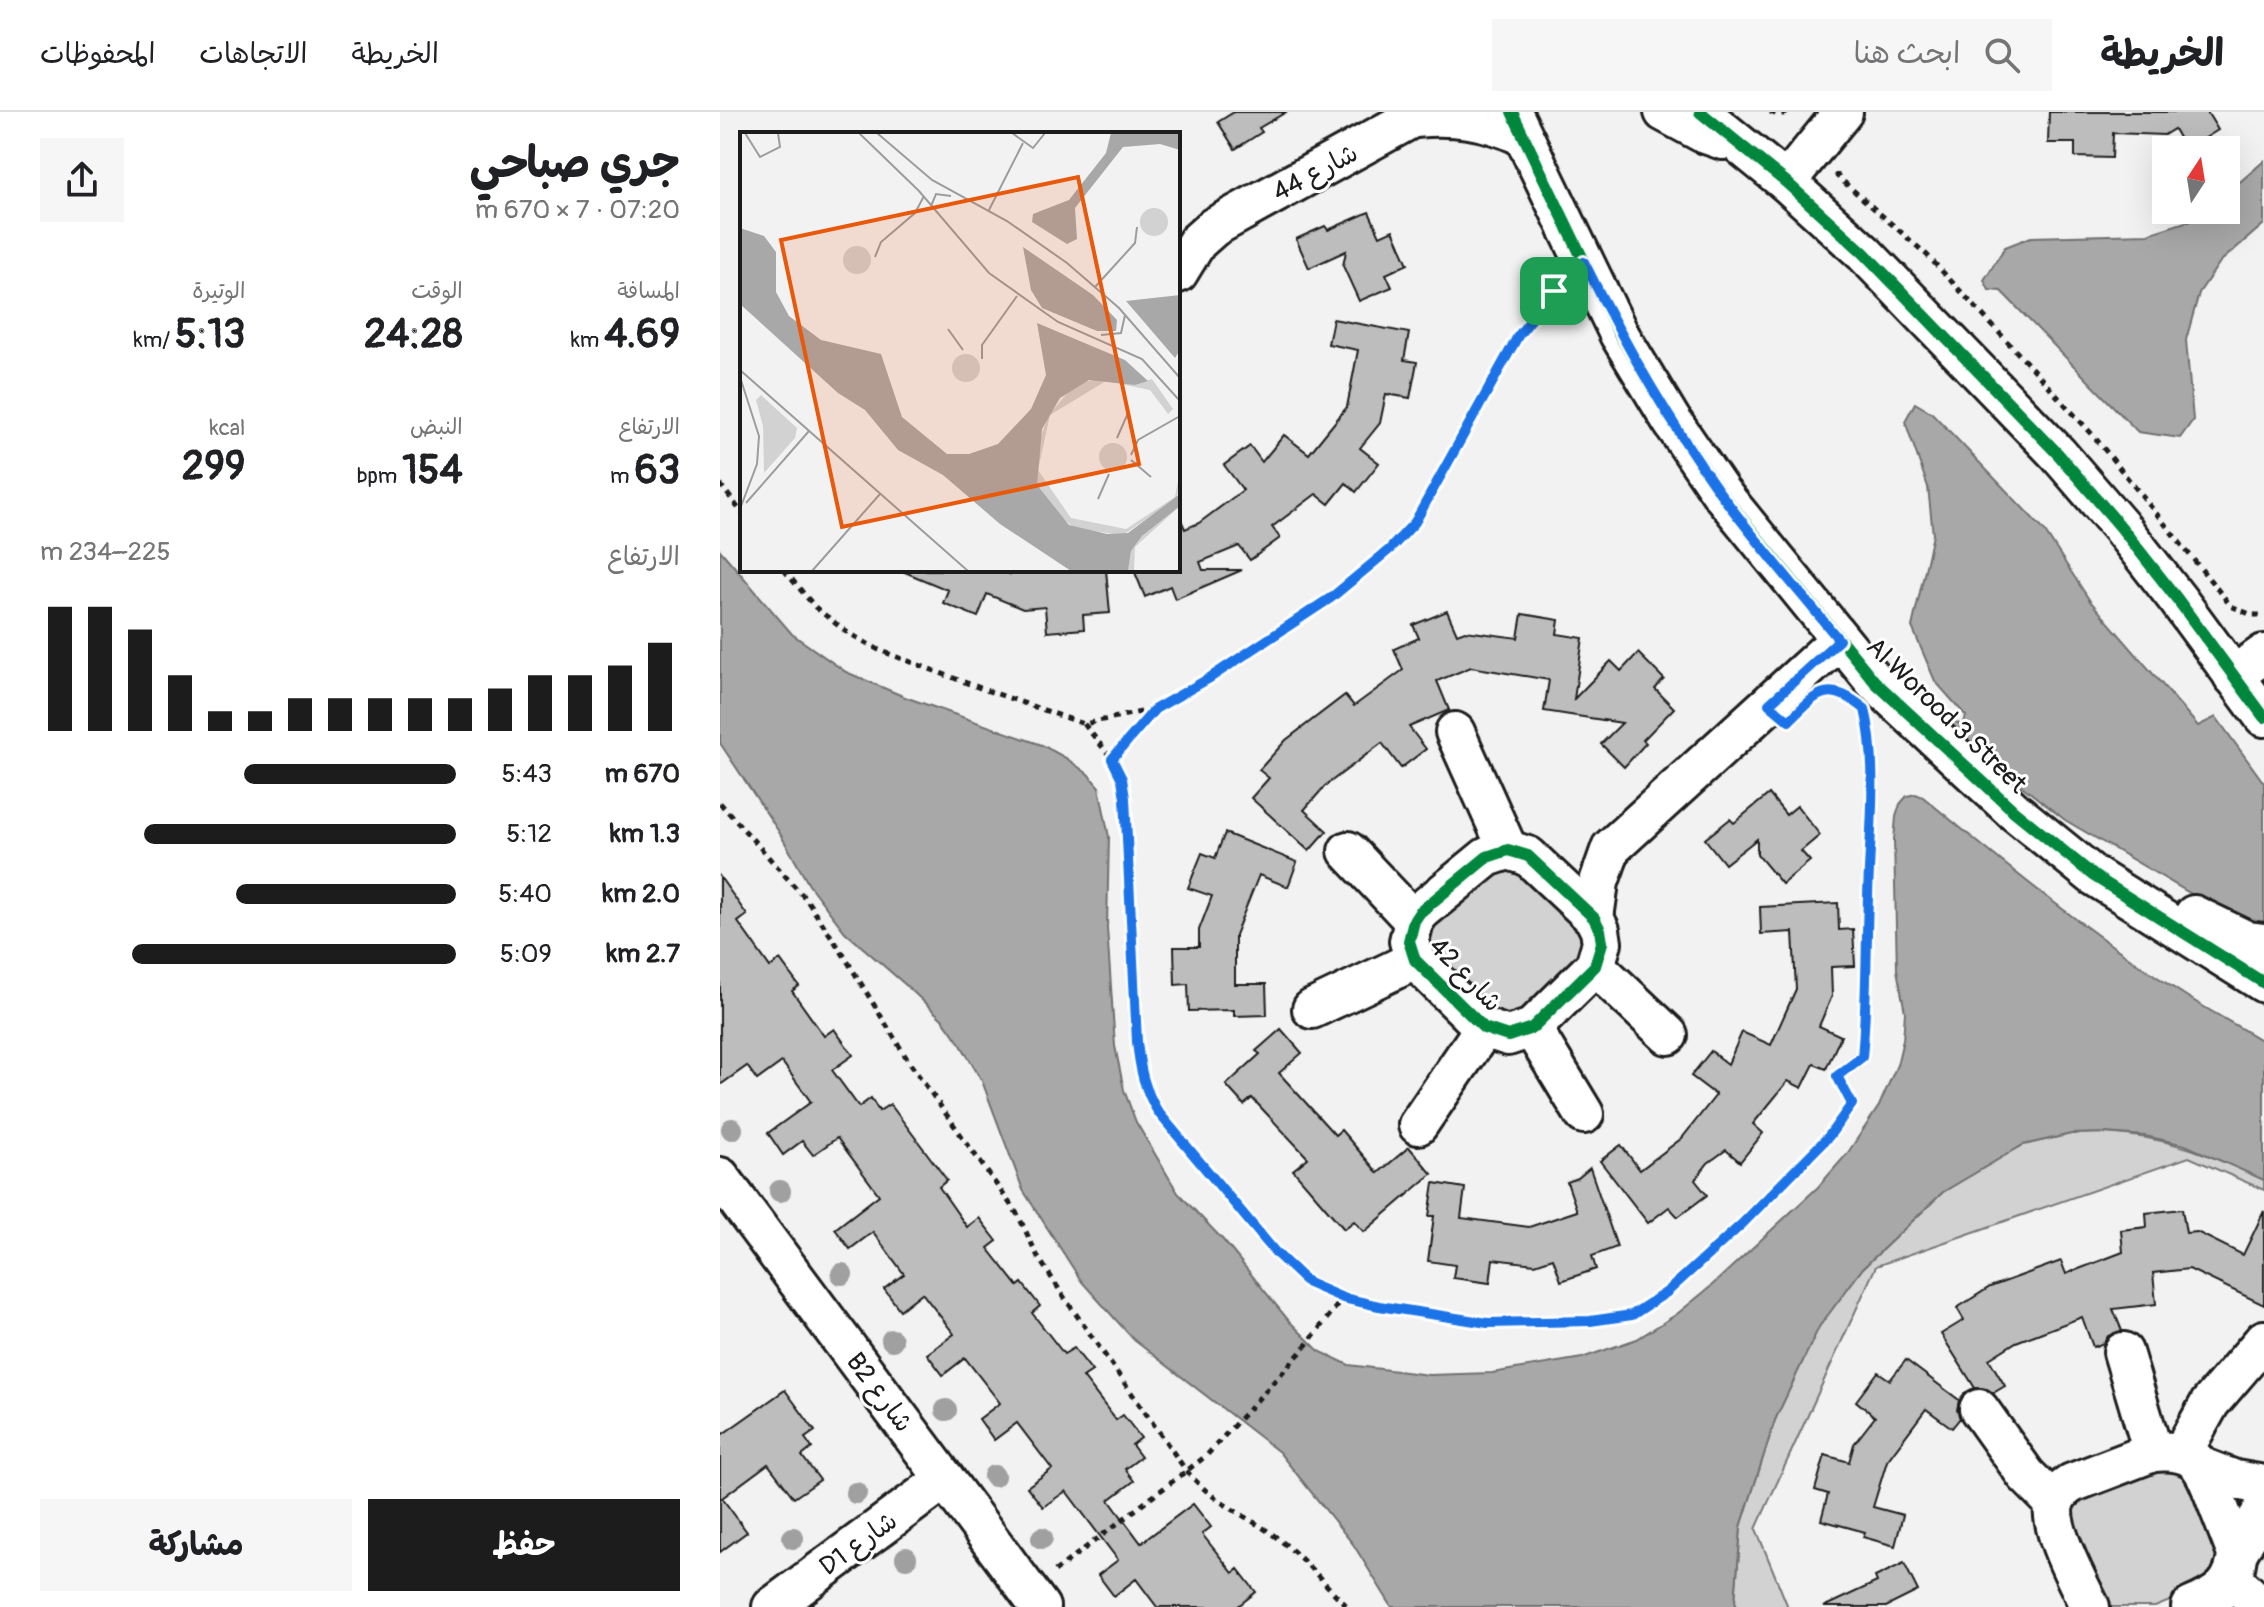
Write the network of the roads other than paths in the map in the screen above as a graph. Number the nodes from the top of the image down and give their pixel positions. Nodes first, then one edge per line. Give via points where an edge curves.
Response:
1 (1664, 112) edge
2 (1700, 112) edge
3 (1843, 112) edge
4 (1419, 115) edge
5 (1516, 124) edge
6 (1740, 146) junction
7 (1786, 182) junction
8 (1196, 226) edge
9 (1180, 270) edge
10 (1839, 640) junction
11 (2264, 654) edge
12 (2233, 676) junction
13 (2264, 717) edge
14 (1455, 732) dead end
15 (1611, 848) junction
16 (1348, 851) dead end
17 (1518, 853) junction
18 (2094, 876) junction
19 (1594, 918) junction
20 (1414, 921) junction
21 (2264, 943) edge
22 (1415, 960) junction
23 (1595, 966) junction
24 (2264, 983) edge
25 (1312, 1009) dead end
26 (1484, 1028) junction
27 (1532, 1028) junction
28 (1668, 1035) dead end
29 (1584, 1114) dead end
30 (1418, 1125) dead end
31 (720, 1177) edge
32 (2264, 1340) edge
33 (2123, 1352) dead end
34 (1979, 1409) dead end
35 (2180, 1458) junction
36 (945, 1479) junction
37 (2264, 1485) edge
38 (2054, 1503) junction
39 (2264, 1508) edge
40 (2234, 1566) junction
41 (1034, 1599) edge
42 (772, 1607) edge
43 (2090, 1607) edge
44 (2191, 1607) edge
45 (2262, 1607) edge

1 - 6 street
2 - 6 street
3 - 7 street
4 - 5 street, شارع 44
4 - 8 street, شارع 44
5 - 10 street, Al Worood 3 Street via 1619,334 1671,420 1721,493
6 - 7 street
7 - 12 street via 1864,253 2058,454 2120,526
8 - 9 street, شارع 44 via 1197,242
10 - 15 street
10 - 18 street, Al Worood 3 Street via 1949,751
11 - 12 street
12 - 13 street
14 - 17 street
15 - 17 street via 1570,858
15 - 19 street
16 - 20 street
17 - 19 street
17 - 20 street, شارع 42 via 1487,857
18 - 21 street via 2248,941
18 - 24 street, Al Worood 3 Street
19 - 23 street via 1602,943
20 - 22 street, شارع 42 via 1409,941
22 - 25 street
22 - 26 street, شارع 42
23 - 27 street
23 - 28 street
26 - 27 street, شارع 42 via 1508,1036
26 - 30 street
27 - 29 street
31 - 36 street, B2 شارع
32 - 35 street via 2210,1403
33 - 35 street
34 - 38 street via 2026,1475
35 - 37 street via 2235,1480
35 - 38 street via 2072,1483
35 - 40 street
36 - 41 street, B2 شارع
36 - 42 street, D1 شارع
38 - 43 street via 2057,1532
39 - 40 street
40 - 44 street via 2226,1588
40 - 45 street

